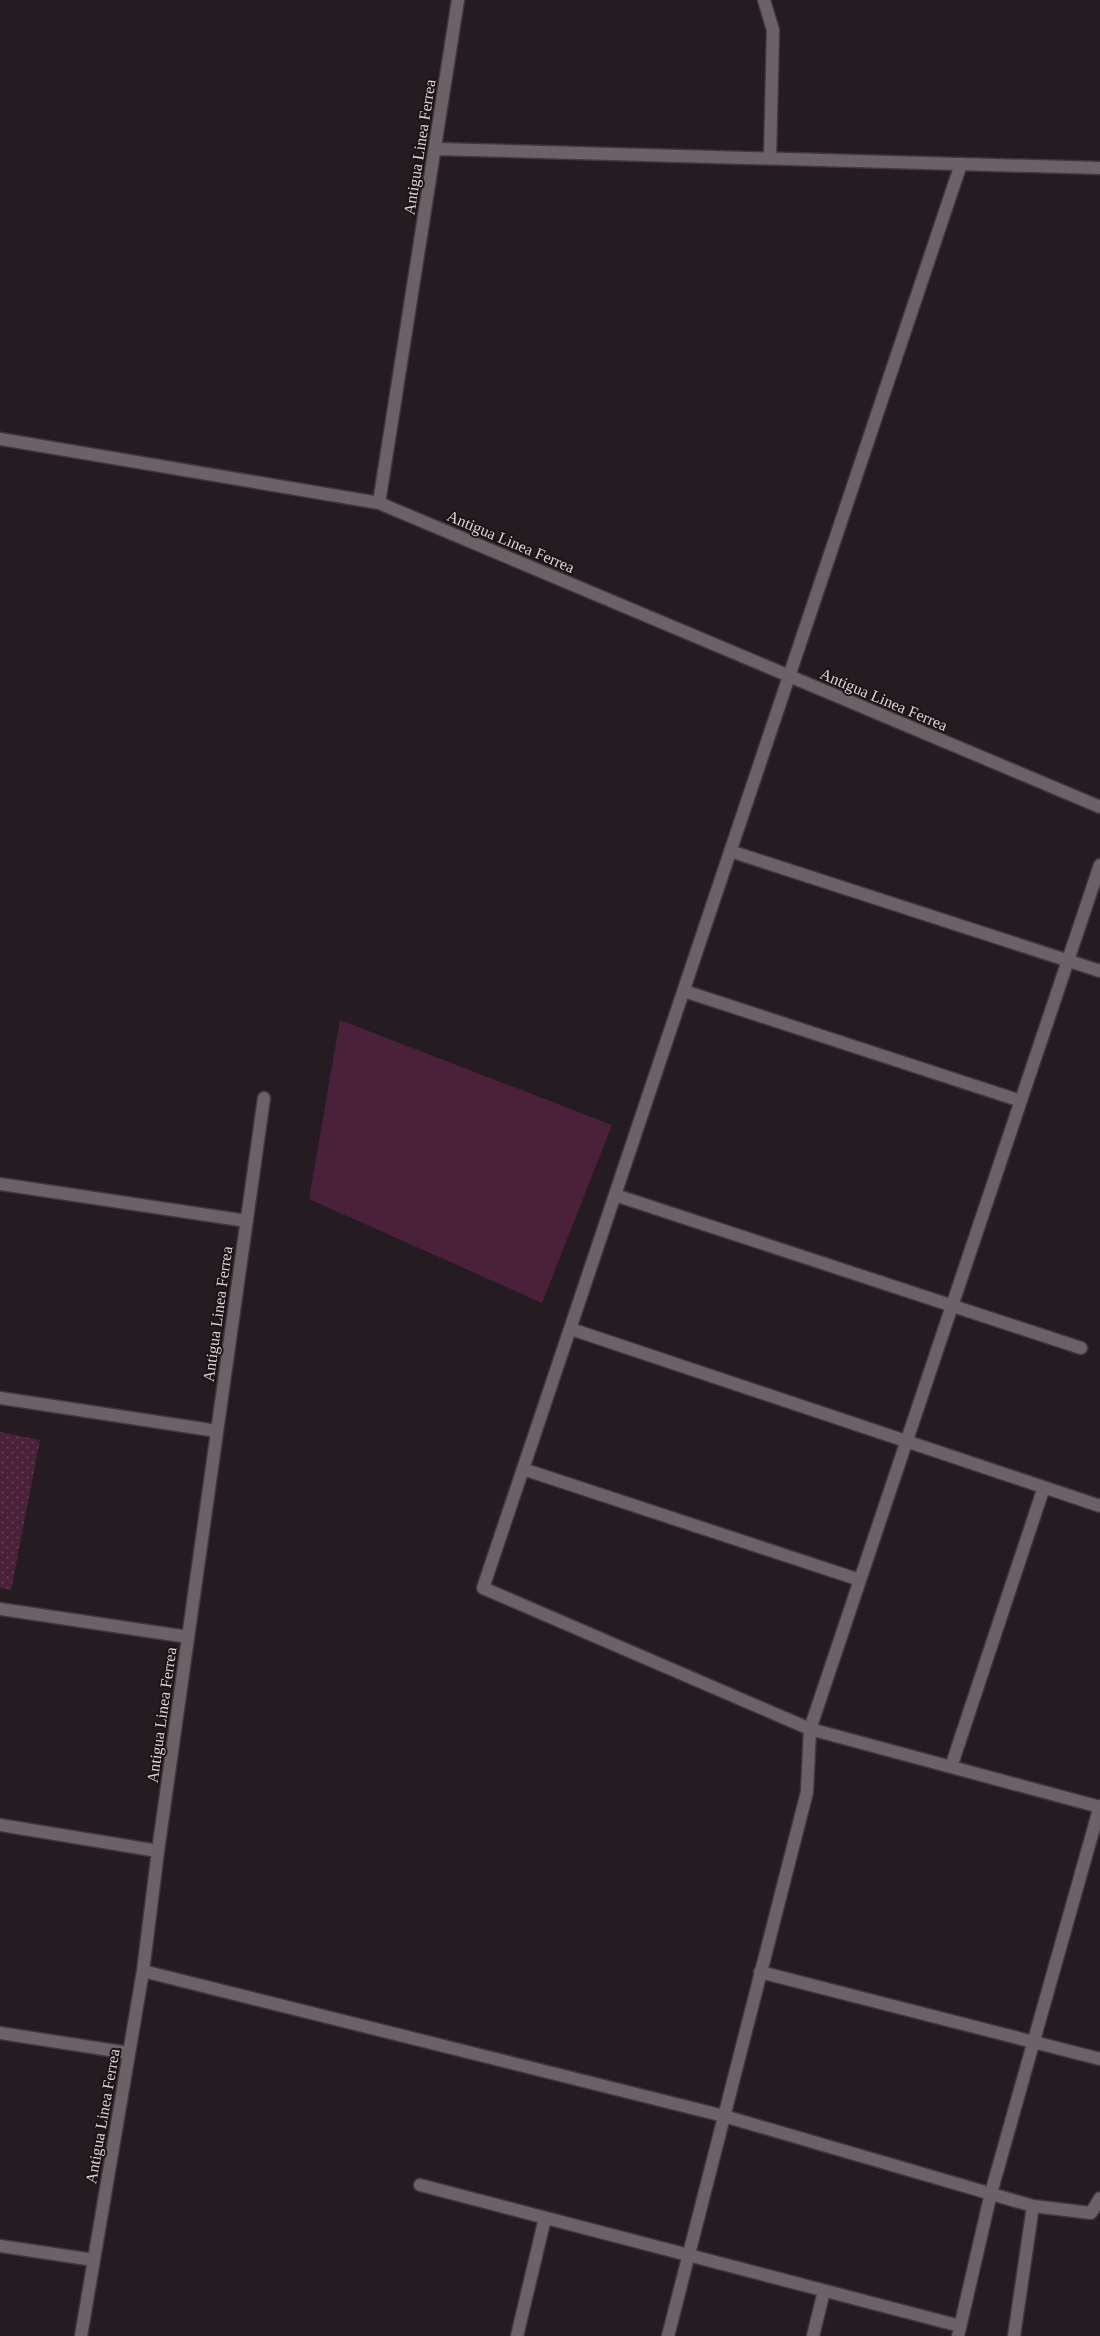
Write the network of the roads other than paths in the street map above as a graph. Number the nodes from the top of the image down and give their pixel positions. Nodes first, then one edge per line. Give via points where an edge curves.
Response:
1 (458, 0) edge
2 (764, 0) edge
3 (436, 149) junction
4 (770, 158) junction
5 (962, 164) junction
6 (1100, 168) edge
7 (0, 439) edge
8 (379, 504) junction
9 (789, 676) junction
10 (1100, 807) edge
11 (730, 851) junction
12 (1100, 865) edge
13 (1068, 961) junction
14 (1100, 971) edge
15 (684, 991) junction
16 (264, 1098) dead end
17 (1021, 1101) junction
18 (0, 1184) edge
19 (615, 1195) junction
20 (247, 1220) junction
21 (952, 1306) junction
22 (571, 1329) junction
23 (1081, 1348) dead end
24 (0, 1398) edge
25 (217, 1430) junction
26 (906, 1441) junction
27 (523, 1469) junction
28 (1044, 1487) junction
29 (1100, 1506) edge
30 (860, 1580) junction
31 (0, 1609) edge
32 (188, 1637) junction
33 (810, 1730) junction
34 (951, 1767) junction
35 (1100, 1807) edge
36 (0, 1825) edge
37 (158, 1851) junction
38 (143, 1971) junction
39 (760, 1972) junction
40 (0, 2033) edge
41 (1033, 2042) junction
42 (129, 2053) junction
43 (1100, 2059) edge
44 (724, 2116) junction
45 (420, 2185) dead end
46 (991, 2193) junction
47 (1100, 2198) edge
48 (1033, 2206) junction
49 (545, 2218) junction
50 (0, 2246) edge
51 (688, 2256) junction
52 (94, 2260) junction
53 (824, 2291) junction
54 (959, 2331) edge
55 (81, 2336) edge
56 (517, 2336) edge
57 (668, 2336) edge
58 (813, 2336) edge
59 (1014, 2336) edge

1 - 3 street, Antigua Linea Ferrea
2 - 4 street via 774,30
3 - 4 street
3 - 8 street, Antigua Linea Ferrea
4 - 5 street
5 - 6 street
5 - 9 street
7 - 8 street
8 - 9 street, Antigua Linea Ferrea
9 - 10 street, Antigua Linea Ferrea
9 - 11 street
11 - 13 street
11 - 15 street
12 - 13 street
13 - 14 street
13 - 17 street
15 - 17 street
15 - 19 street
16 - 20 street, Antigua Linea Ferrea
17 - 21 street
18 - 20 street
19 - 21 street
19 - 22 street
20 - 25 street, Antigua Linea Ferrea
21 - 23 street
21 - 26 street
22 - 26 street
22 - 27 street
24 - 25 street
25 - 32 street, Antigua Linea Ferrea
26 - 28 street
26 - 30 street
27 - 30 street
27 - 33 street via 483,1588
28 - 29 street
28 - 34 street
30 - 33 street
31 - 32 street
32 - 37 street, Antigua Linea Ferrea
33 - 34 street
33 - 39 street via 807,1792
34 - 35 street
35 - 41 street
36 - 37 street
37 - 38 street, Antigua Linea Ferrea
38 - 42 street, Antigua Linea Ferrea
38 - 44 street
39 - 41 street
39 - 44 street
40 - 42 street
41 - 43 street
41 - 46 street
42 - 52 street, Antigua Linea Ferrea
44 - 46 street
44 - 51 street
45 - 49 street
46 - 48 street
46 - 54 street
47 - 48 street via 1091,2213
48 - 59 street
49 - 51 street
49 - 56 street
50 - 52 street
51 - 53 street
51 - 57 street
52 - 55 street, Antigua Linea Ferrea
53 - 54 street
53 - 58 street

